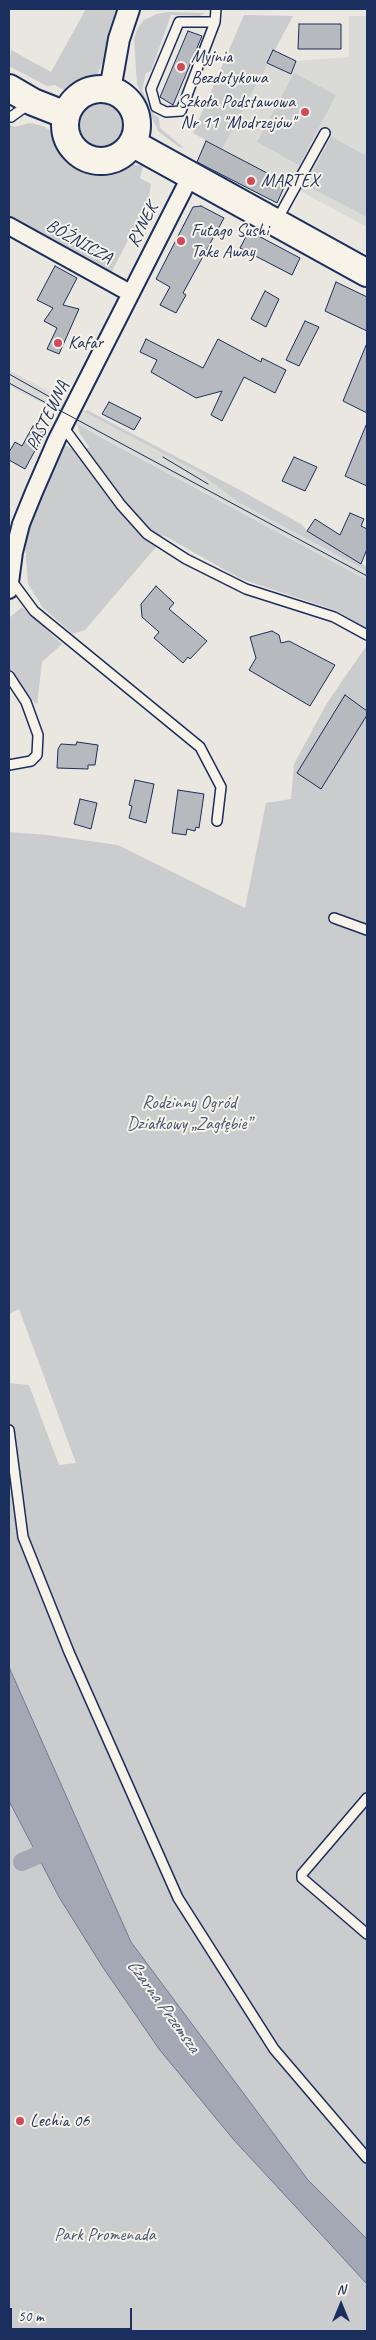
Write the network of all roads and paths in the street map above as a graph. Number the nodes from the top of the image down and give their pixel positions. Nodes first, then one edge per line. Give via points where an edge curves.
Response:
1 (129, 9) edge
2 (216, 9) edge
3 (215, 22) junction
4 (9, 88) edge
5 (110, 90) junction
6 (33, 102) junction
7 (66, 115) junction
8 (9, 116) edge
9 (325, 133) dead end
10 (132, 143) junction
11 (191, 175) junction
12 (276, 222) junction
13 (9, 226) edge
14 (367, 273) edge
15 (130, 293) junction
16 (64, 428) junction
17 (10, 585) edge
18 (367, 635) edge
19 (9, 676) edge
20 (9, 765) edge
21 (217, 821) dead end
22 (334, 918) dead end
23 (367, 930) edge
24 (9, 1430) edge
25 (367, 1798) edge
26 (367, 1934) edge
27 (367, 2158) edge

1 - 5 street via 118,39
2 - 3 lane
3 - 3 lane via 181,111 166,112 156,107 152,89 179,22
4 - 6 main road
5 - 7 main road via 96,89 83,94
5 - 10 main road via 120,94 134,111 137,122
6 - 7 main road
6 - 8 lane
7 - 10 main road via 68,138 82,155 93,160 115,158
9 - 12 lane
10 - 11 main road
11 - 12 main road
11 - 15 street, RYNEK
12 - 14 main road
13 - 15 street, BÓŹNICZA
15 - 16 street, PASTEWNA
16 - 17 street, PASTEWNA via 20,524
16 - 18 lane via 121,505 147,534 246,589 334,617
17 - 21 lane via 34,611 200,746 221,787
19 - 20 lane via 26,702 38,734 37,755 31,760
22 - 23 lane
24 - 27 lane via 23,1537 69,1652 178,1898 274,2049
25 - 26 lane via 302,1874 302,1878

